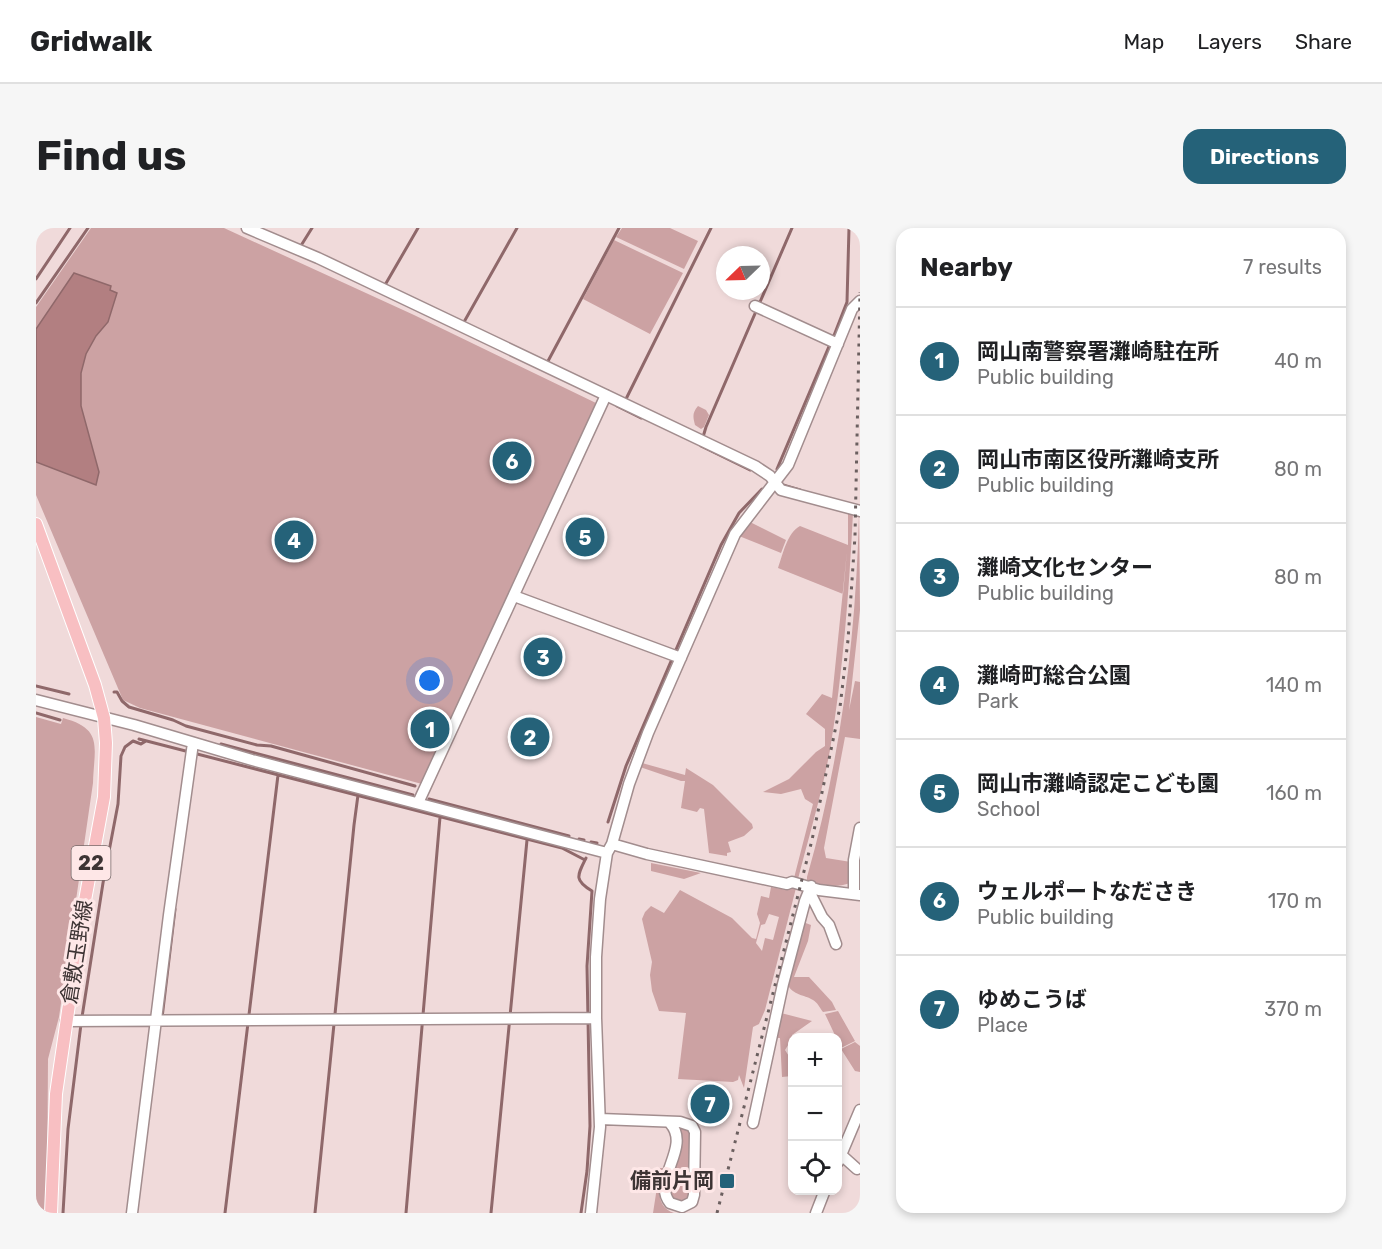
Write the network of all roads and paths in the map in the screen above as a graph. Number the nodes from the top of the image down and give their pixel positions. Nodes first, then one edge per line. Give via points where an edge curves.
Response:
1 (247, 228) edge
2 (860, 301) edge
3 (757, 307) dead end
4 (834, 342) junction
5 (606, 395) junction
6 (775, 483) junction
7 (860, 512) edge
8 (36, 524) edge
9 (514, 596) junction
10 (676, 657) junction
11 (36, 700) edge
12 (104, 718) junction
13 (192, 749) junction
14 (418, 802) junction
15 (860, 828) edge
16 (610, 848) junction
17 (857, 859) edge
18 (810, 890) junction
19 (857, 895) edge
20 (836, 944) dead end
21 (590, 1017) junction
22 (76, 1021) junction
23 (156, 1021) junction
24 (860, 1110) edge
25 (600, 1119) junction
26 (753, 1123) dead end
27 (670, 1124) junction
28 (842, 1148) edge
29 (842, 1159) edge
30 (857, 1168) dead end
31 (823, 1195) edge
32 (51, 1213) edge
33 (132, 1213) edge
34 (591, 1213) edge
35 (816, 1213) edge

1 - 5 street
2 - 4 street
3 - 4 street
4 - 6 street via 788,465
5 - 6 street via 754,466
5 - 9 street
6 - 7 street via 781,490
6 - 10 street via 735,534
8 - 12 main road, 倉敷玉野線 / 22
9 - 10 street
9 - 14 street
10 - 16 street
11 - 12 street
12 - 13 street
12 - 22 main road, 倉敷玉野線 / 22 via 104,797
13 - 14 street
13 - 23 street
14 - 16 street
15 - 17 street
16 - 18 street via 792,882
16 - 21 street via 600,899
17 - 19 street
18 - 19 street
18 - 20 street
18 - 26 street via 783,984
21 - 23 street
21 - 25 street
22 - 23 street
22 - 32 main road, 倉敷玉野線 / 22 via 56,1094
23 - 33 street
24 - 28 street
25 - 27 street
25 - 34 street
27 - 27 street via 689,1124 695,1132 694,1195 692,1202 682,1207 670,1203 664,1192 675,1150 676,1132
29 - 30 street
31 - 35 street

